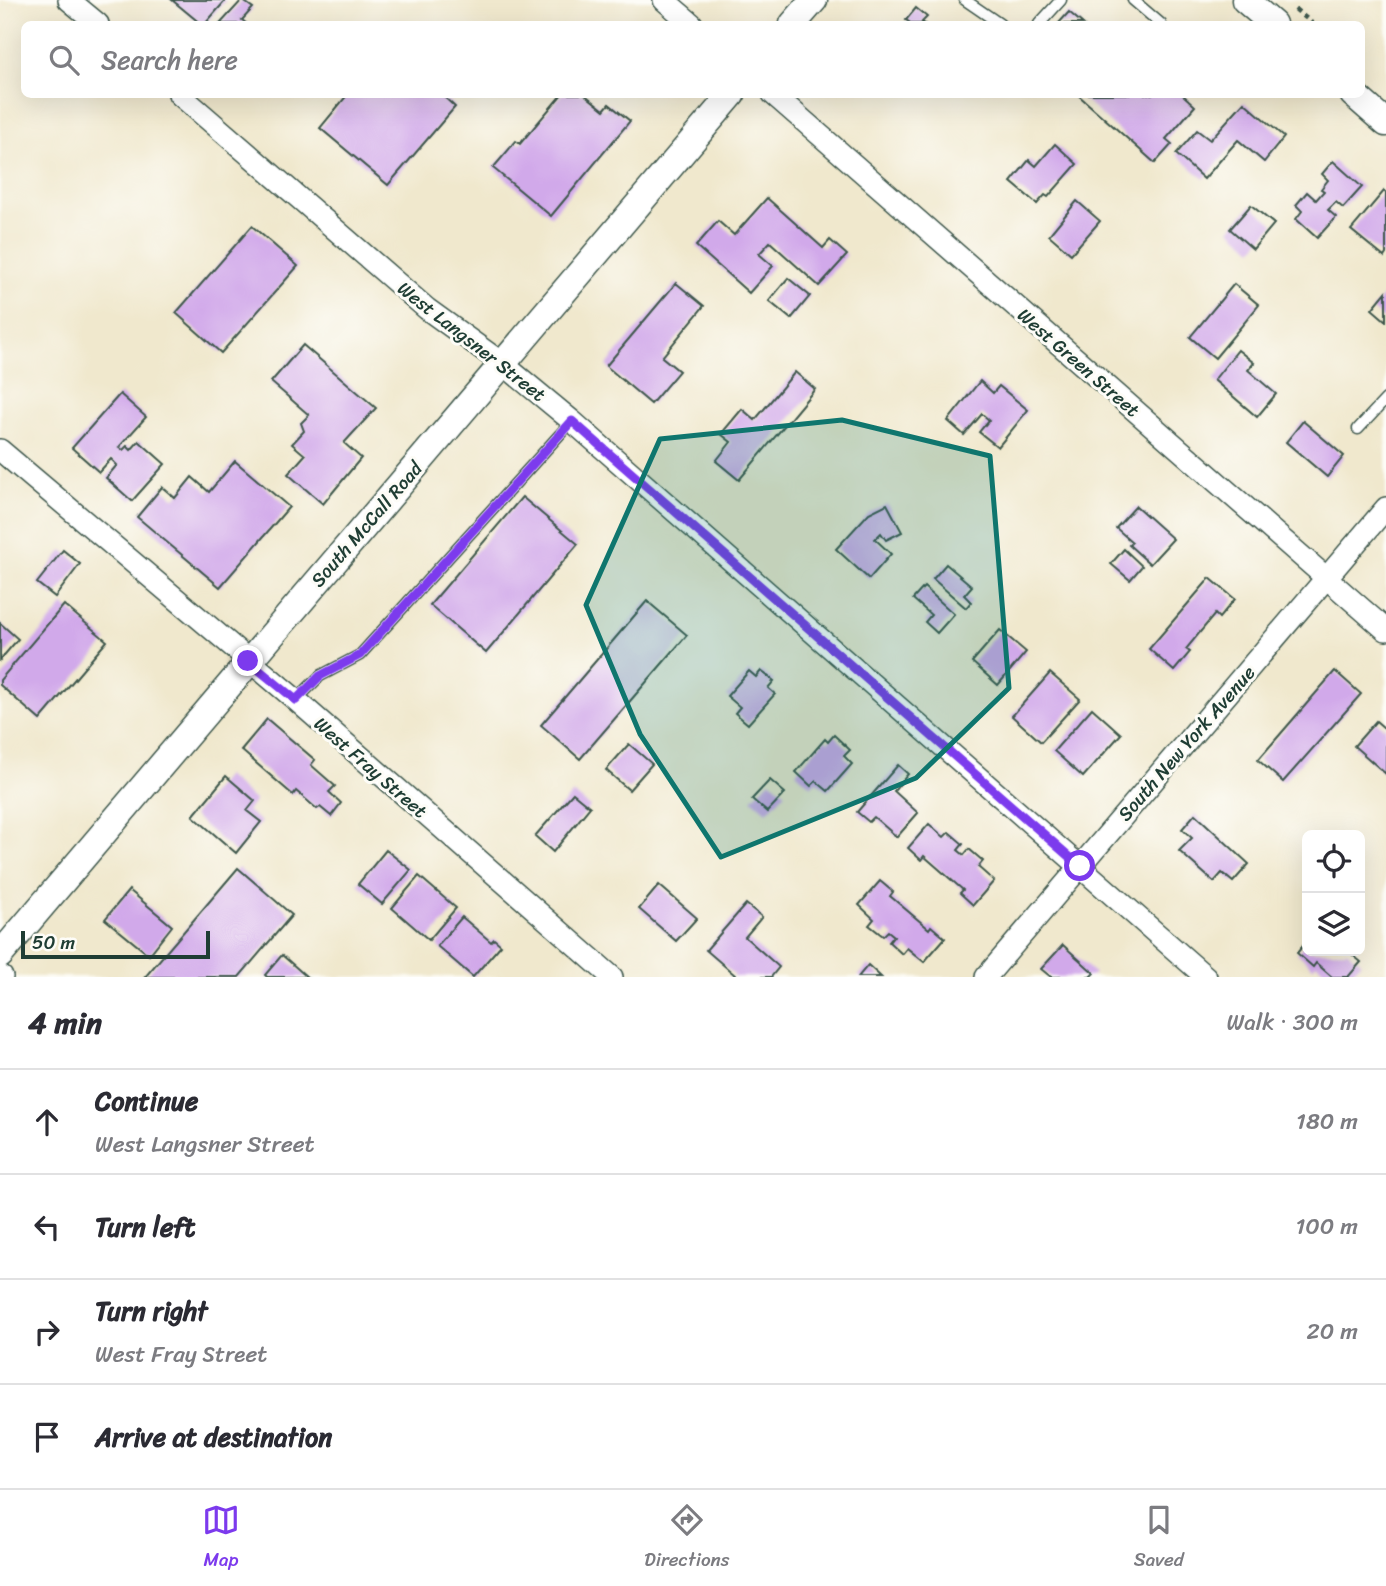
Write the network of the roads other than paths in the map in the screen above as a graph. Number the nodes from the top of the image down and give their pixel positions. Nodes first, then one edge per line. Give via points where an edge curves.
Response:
1 (69, 0) edge
2 (664, 0) edge
3 (814, 0) edge
4 (965, 0) edge
5 (1061, 0) edge
6 (1133, 0) edge
7 (94, 21) edge
8 (688, 21) edge
9 (796, 21) edge
10 (996, 21) edge
11 (1042, 21) edge
12 (1158, 21) edge
13 (184, 98) edge
14 (729, 98) edge
15 (778, 98) edge
16 (1358, 98) edge
17 (1386, 123) edge
18 (503, 364) junction
19 (1386, 399) edge
20 (572, 421) junction
21 (1358, 429) dead end
22 (0, 450) edge
23 (1386, 508) edge
24 (1327, 579) junction
25 (1386, 630) edge
26 (248, 661) junction
27 (296, 700) junction
28 (1080, 866) junction
29 (0, 955) edge
30 (612, 977) edge
31 (986, 977) edge
32 (1206, 977) edge

1 - 7 street
2 - 8 street
3 - 9 street
4 - 10 lane
5 - 11 lane
6 - 12 lane
13 - 18 street, West Langsner Street via 427,309
14 - 18 street, South McCall Road
15 - 24 street, West Green Street
16 - 17 street
18 - 20 street, West Langsner Street
18 - 26 street, South McCall Road
19 - 21 lane
20 - 27 lane via 360,655 320,676
20 - 28 street, West Langsner Street
22 - 26 street, West Fray Street
23 - 24 street, South New York Avenue
24 - 25 street, West Green Street
24 - 28 street, South New York Avenue
26 - 27 street, West Fray Street
26 - 29 street, South McCall Road
27 - 30 street, West Fray Street
28 - 31 street, South New York Avenue
28 - 32 street, West Langsner Street

